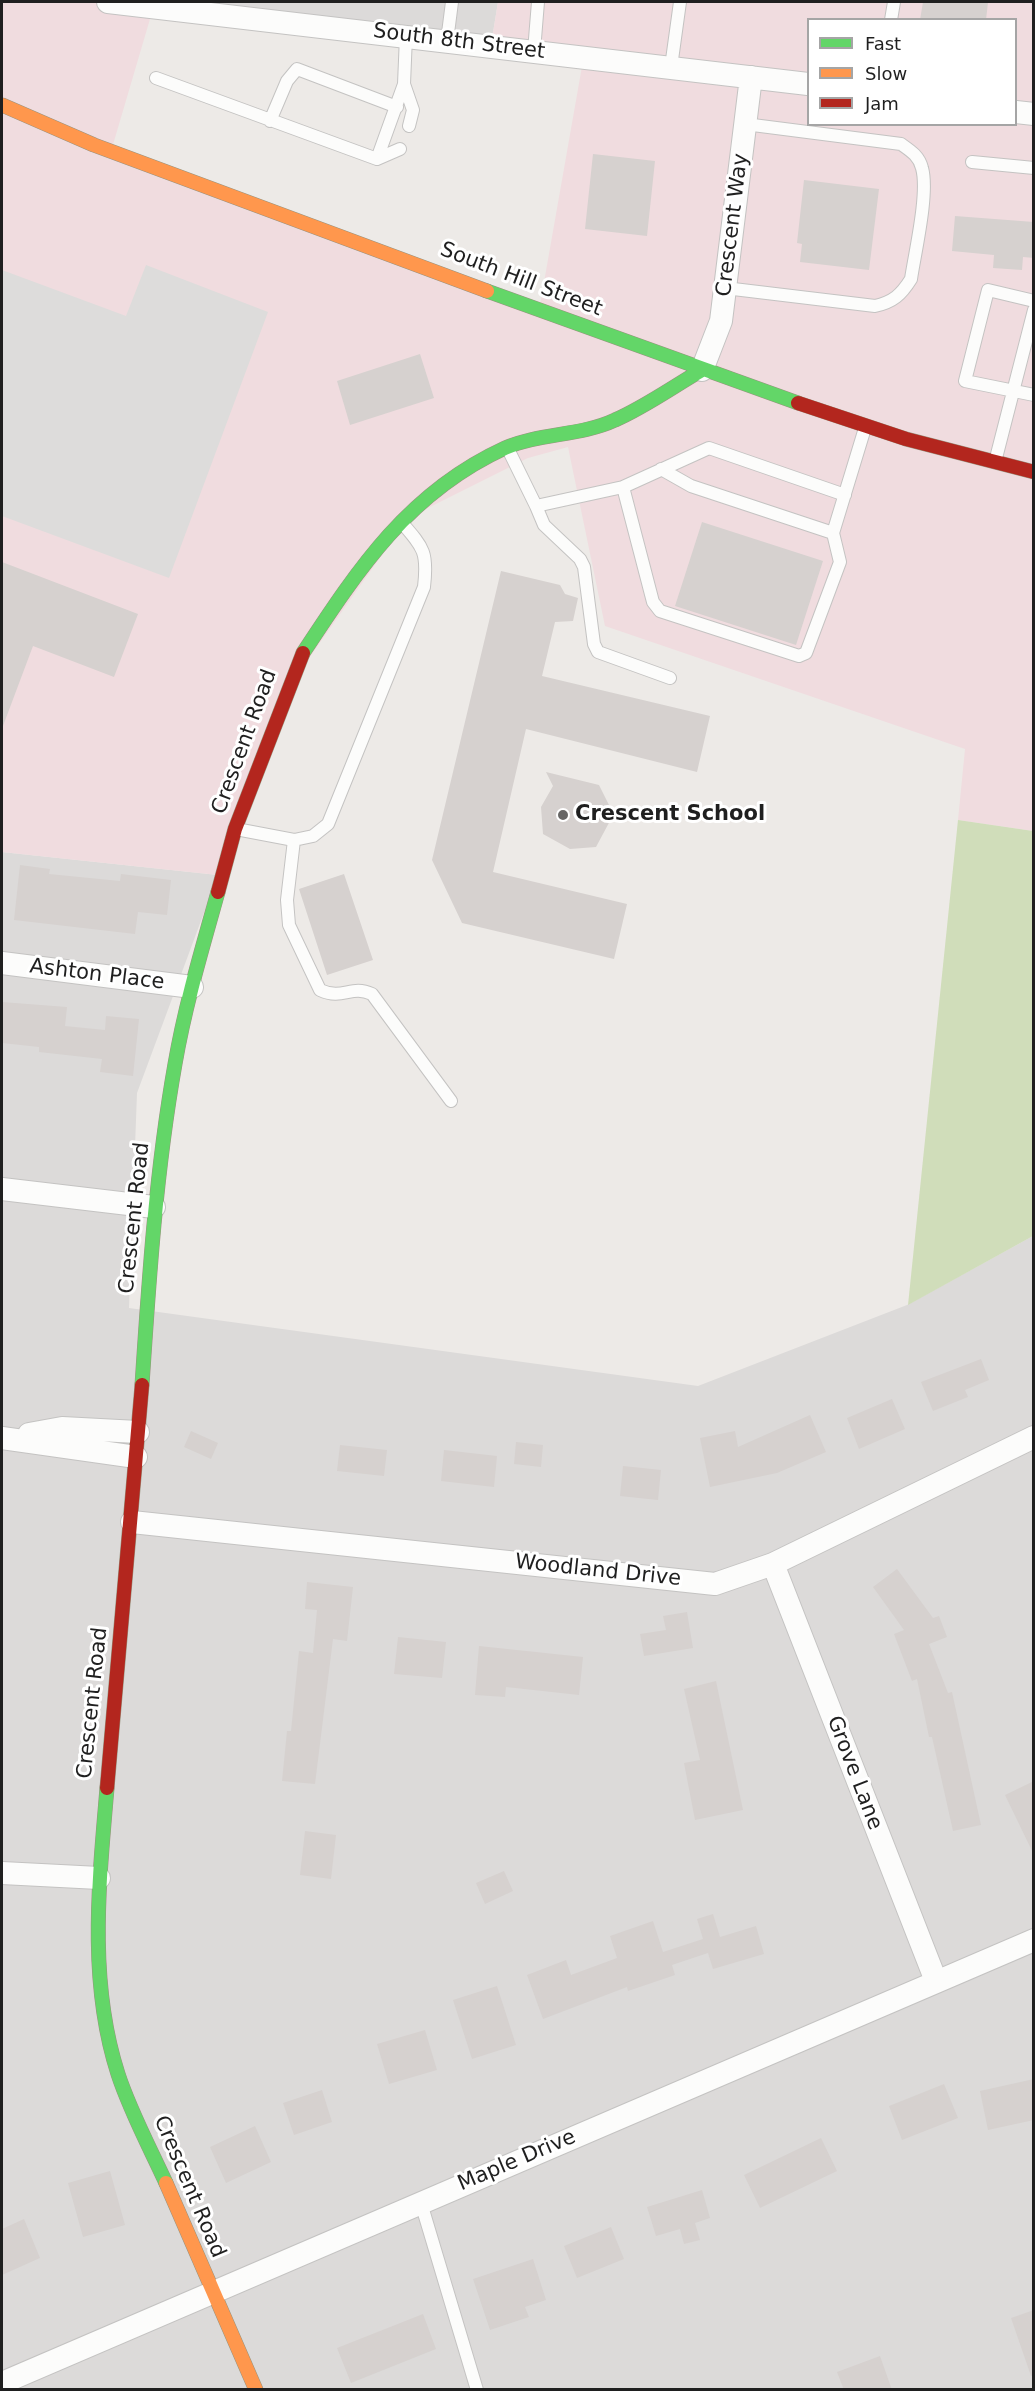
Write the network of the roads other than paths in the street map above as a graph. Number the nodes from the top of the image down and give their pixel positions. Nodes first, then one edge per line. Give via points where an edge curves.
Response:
1 (108, 2) edge
2 (452, 2) edge
3 (680, 2) edge
4 (894, 2) edge
5 (135, 3) edge
6 (539, 4) edge
7 (210, 7) edge
8 (891, 18) edge
9 (406, 36) junction
10 (447, 41) junction
11 (534, 51) junction
12 (672, 67) junction
13 (751, 77) junction
14 (156, 78) dead end
15 (404, 84) junction
16 (807, 84) edge
17 (2, 105) edge
18 (397, 106) junction
19 (1017, 112) edge
20 (1034, 114) edge
21 (270, 121) junction
22 (745, 124) junction
23 (409, 126) dead end
24 (400, 149) dead end
25 (377, 159) junction
26 (972, 162) dead end
27 (1034, 168) edge
28 (725, 288) junction
29 (1034, 301) edge
30 (1034, 310) edge
31 (702, 370) junction
32 (1013, 392) junction
33 (1034, 395) edge
34 (865, 427) junction
35 (507, 447) junction
36 (994, 463) junction
37 (661, 469) junction
38 (1034, 472) edge
39 (623, 487) junction
40 (844, 495) junction
41 (536, 506) junction
42 (401, 522) junction
43 (832, 533) junction
44 (670, 678) dead end
45 (235, 829) junction
46 (294, 840) junction
47 (2, 963) edge
48 (192, 987) junction
49 (451, 1101) dead end
50 (2, 1189) edge
51 (154, 1207) junction
52 (138, 1432) junction
53 (1034, 1437) edge
54 (4, 1438) edge
55 (136, 1457) junction
56 (132, 1522) junction
57 (773, 1564) junction
58 (2, 1873) edge
59 (99, 1878) junction
60 (1034, 1940) edge
61 (936, 1982) junction
62 (421, 2203) junction
63 (212, 2292) junction
64 (2, 2383) edge
65 (256, 2390) edge
66 (477, 2390) edge

1 - 5 street, South 8th Street
2 - 10 lane
3 - 12 lane
4 - 8 lane
5 - 7 street, South 8th Street
6 - 11 lane
7 - 9 street, South 8th Street
9 - 10 street, South 8th Street
9 - 15 lane
10 - 11 street, South 8th Street
11 - 12 street, South 8th Street
12 - 13 street, South 8th Street
13 - 16 street, South 8th Street
13 - 22 street, Crescent Way
14 - 21 lane
15 - 18 lane
15 - 23 lane via 413,110
17 - 31 street, South Hill Street via 94,145
18 - 21 lane via 297,69 286,81
18 - 25 lane
19 - 20 street
21 - 25 lane
22 - 28 street, Crescent Way
22 - 28 lane via 902,144 915,154 924,184 911,279 903,293 889,303 875,306
24 - 25 lane
26 - 27 lane
28 - 31 street, Crescent Way via 721,321
29 - 32 lane via 988,290 965,381
30 - 32 lane
31 - 34 street, South Hill Street
31 - 35 street, Crescent Road via 614,421
32 - 33 lane
32 - 36 lane
34 - 36 street, South Hill Street
34 - 40 lane
35 - 41 lane
35 - 42 street, Crescent Road via 453,475
36 - 38 street, South Hill Street
37 - 39 lane
37 - 40 lane via 709,448
37 - 43 lane via 691,486
39 - 41 lane
39 - 43 lane via 653,602 660,611 799,656 806,653 840,562
40 - 43 lane
41 - 44 lane via 544,525 584,567 598,652
42 - 45 street, Crescent Road via 359,568 298,660
42 - 46 lane via 422,545 427,560 424,587 328,824 314,836
45 - 46 lane
45 - 48 street, Crescent Road
46 - 49 lane via 287,900 289,925 320,990 333,996 361,989 372,994
47 - 48 street, Ashton Place
48 - 51 street, Crescent Road via 175,1064
50 - 51 street
51 - 52 street, Crescent Road
52 - 54 street via 62,1428
52 - 55 street, Crescent Road
53 - 57 street, Woodland Drive
54 - 55 street
55 - 56 street, Crescent Road
56 - 57 street, Woodland Drive via 715,1584
56 - 59 street, Crescent Road
57 - 61 street, Grove Lane
58 - 59 street
59 - 63 street, Crescent Road via 98,1982 118,2074
60 - 61 street, Maple Drive
61 - 62 street, Maple Drive
62 - 63 street, Maple Drive
62 - 66 lane
63 - 64 street, Maple Drive
63 - 65 street, Crescent Road

